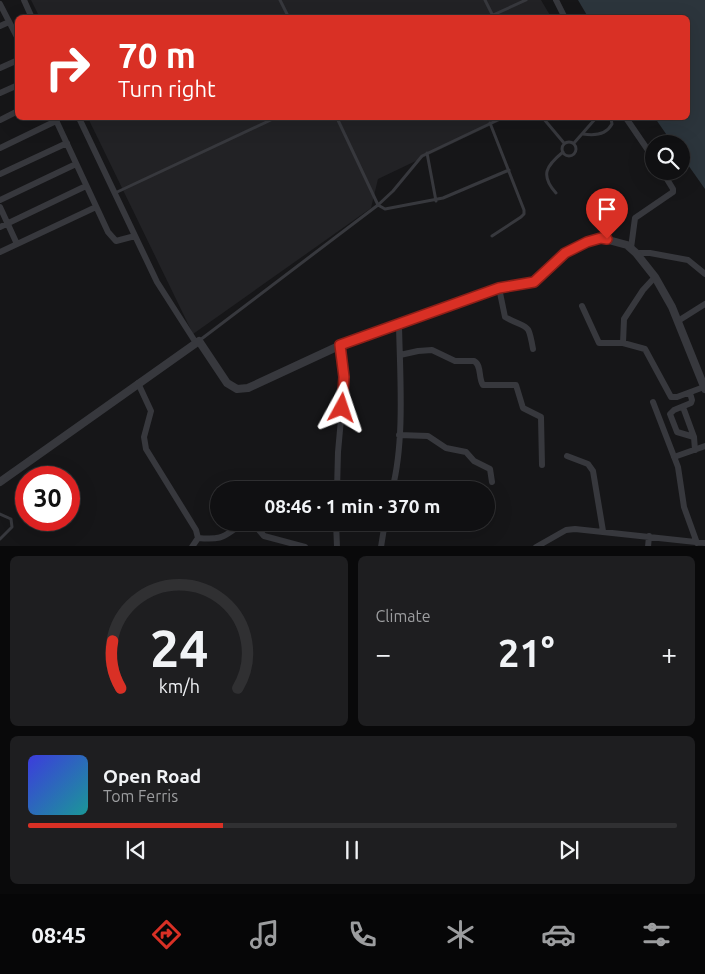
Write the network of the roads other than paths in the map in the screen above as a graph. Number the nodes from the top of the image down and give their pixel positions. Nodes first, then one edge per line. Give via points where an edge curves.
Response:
1 (24, 0) edge
2 (280, 0) edge
3 (485, 0) edge
4 (526, 0) edge
5 (556, 0) edge
6 (0, 4) edge
7 (31, 15) edge
8 (288, 15) edge
9 (493, 15) edge
10 (496, 15) edge
11 (564, 15) edge
12 (9, 22) junction
13 (0, 26) edge
14 (15, 33) edge
15 (15, 61) edge
16 (0, 68) edge
17 (15, 87) edge
18 (0, 94) edge
19 (15, 113) edge
20 (0, 120) edge
21 (54, 120) edge
22 (56, 120) edge
23 (80, 120) edge
24 (271, 120) edge
25 (338, 120) edge
26 (497, 120) edge
27 (545, 120) edge
28 (594, 120) edge
29 (611, 120) edge
30 (627, 120) edge
31 (490, 123) junction
32 (583, 134) junction
33 (67, 143) junction
34 (564, 143) junction
35 (574, 143) junction
36 (645, 146) edge
37 (0, 148) edge
38 (563, 152) junction
39 (427, 153) junction
40 (76, 164) junction
41 (509, 170) junction
42 (0, 174) edge
43 (668, 180) edge
44 (86, 186) junction
45 (114, 193) junction
46 (556, 193) dead end
47 (0, 200) edge
48 (436, 201) junction
49 (378, 205) junction
50 (0, 207) edge
51 (96, 208) junction
52 (7, 224) junction
53 (0, 227) edge
54 (135, 236) junction
55 (492, 236) dead end
56 (17, 244) junction
57 (634, 251) junction
58 (0, 252) edge
59 (705, 274) edge
60 (655, 278) junction
61 (499, 288) junction
62 (705, 304) edge
63 (582, 306) dead end
64 (678, 321) junction
65 (399, 325) junction
66 (198, 342) junction
67 (622, 343) junction
68 (340, 345) junction
69 (534, 349) dead end
70 (400, 356) junction
71 (138, 383) junction
72 (705, 388) edge
73 (690, 392) junction
74 (653, 402) dead end
75 (683, 407) junction
76 (399, 435) junction
77 (694, 437) junction
78 (705, 446) edge
79 (695, 450) junction
80 (567, 456) dead end
81 (674, 457) junction
82 (542, 465) dead end
83 (336, 481) edge
84 (394, 481) edge
85 (492, 481) edge
86 (0, 482) edge
87 (0, 514) edge
88 (234, 531) edge
89 (260, 531) edge
90 (336, 531) edge
91 (384, 531) edge
92 (603, 531) junction
93 (649, 536) junction
94 (198, 538) junction
95 (0, 539) edge
96 (697, 543) junction
97 (705, 543) edge
98 (192, 546) edge
99 (306, 546) edge
100 (337, 546) edge
101 (381, 546) edge
102 (536, 546) edge
103 (648, 546) edge

1 - 7 street
2 - 8 lane
3 - 9 lane
4 - 10 lane
5 - 11 street
6 - 12 street
12 - 13 street
12 - 14 street
15 - 16 street
17 - 18 street
19 - 20 street
21 - 37 street
22 - 33 street
23 - 45 street
24 - 45 lane
25 - 49 lane
26 - 31 lane
27 - 34 lane
28 - 32 lane
29 - 32 lane via 606,132
30 - 36 street
31 - 39 lane
31 - 41 lane
32 - 35 lane
33 - 40 street
33 - 42 street
34 - 35 lane
34 - 38 lane
35 - 38 lane via 573,155
38 - 46 lane via 550,163 547,173 547,181
39 - 48 lane
39 - 49 lane
40 - 44 street
40 - 47 street
41 - 48 lane
41 - 55 lane via 524,214
43 - 57 street via 673,192 635,218
44 - 51 street
44 - 52 street
45 - 54 street
48 - 49 lane via 388,210
49 - 66 lane
50 - 52 street
51 - 54 street via 112,239 119,242
51 - 56 street
52 - 53 street
52 - 56 street
54 - 66 street via 157,282
56 - 58 street
57 - 59 street via 688,260
57 - 60 street
57 - 61 street via 604,238 587,242 560,257 534,282
60 - 64 street
60 - 67 street via 624,319
61 - 65 street
61 - 69 street via 506,317 527,326
62 - 64 street
63 - 67 street via 598,343
64 - 72 street
65 - 68 street
65 - 70 street
66 - 68 street via 227,383 236,389 248,388
66 - 71 street
67 - 73 street via 645,349 671,397
68 - 83 street via 344,386
70 - 76 street
70 - 82 street via 432,350 455,361 474,361 479,365 483,385 516,385 523,408 541,416
71 - 86 street
71 - 94 street via 151,411 144,437 146,449
72 - 73 street
73 - 75 street via 691,403
74 - 81 street
75 - 77 street
75 - 77 street via 670,414 675,430
76 - 84 street
76 - 85 street via 423,435 446,448 466,452 474,461 490,469
77 - 79 street
78 - 79 street
79 - 81 street
80 - 92 street via 588,464 593,471
81 - 96 street via 680,472 684,507
87 - 95 lane via 10,519 12,527
88 - 94 street via 225,537
89 - 99 street via 264,536
90 - 100 street
91 - 101 street
92 - 93 street
92 - 102 street via 566,530
93 - 96 street
93 - 103 street
94 - 98 street
96 - 97 street

